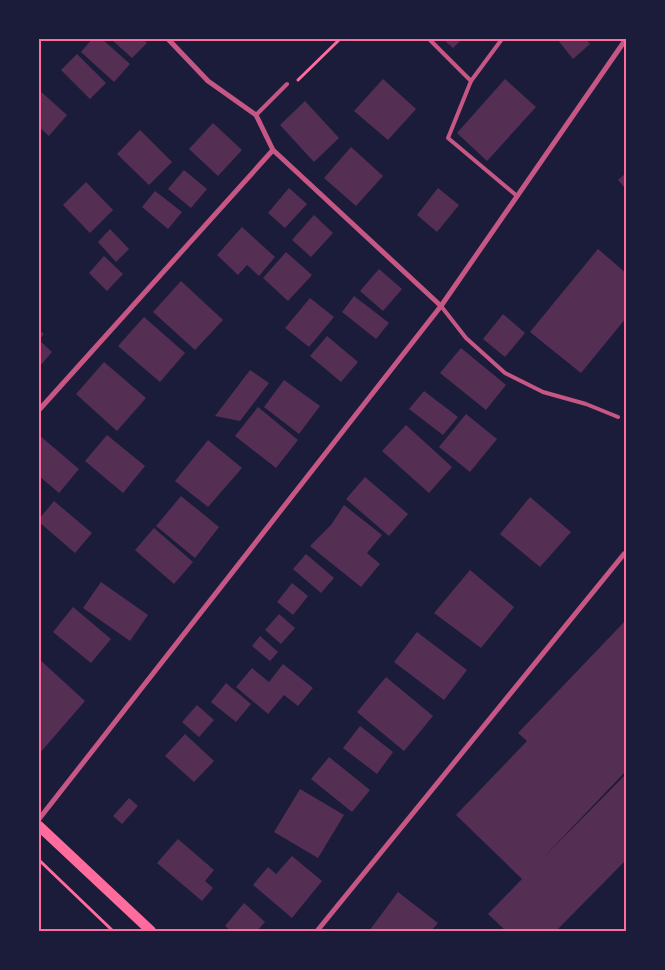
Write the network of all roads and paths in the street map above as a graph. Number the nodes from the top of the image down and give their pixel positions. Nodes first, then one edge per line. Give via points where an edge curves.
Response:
1 (168, 39) edge
2 (340, 39) edge
3 (429, 39) edge
4 (502, 39) edge
5 (626, 39) edge
6 (472, 81) junction
7 (287, 84) joint
8 (256, 115) junction
9 (273, 150) junction
10 (517, 196) junction
11 (441, 306) junction
12 (39, 410) edge
13 (618, 417) dead end
14 (624, 554) dead end
15 (39, 819) edge
16 (39, 826) edge
17 (39, 860) edge
18 (113, 931) edge
19 (152, 931) edge
20 (318, 931) edge

1 - 8 street via 208,80
2 - 7 path via 298,80
3 - 6 lane
4 - 6 lane
5 - 10 street
6 - 10 lane via 448,138
7 - 8 lane
8 - 9 street
9 - 11 street
9 - 12 street
10 - 11 street
11 - 13 lane via 466,338 505,373 543,392
11 - 15 street
14 - 20 street
16 - 19 main road
17 - 18 path

